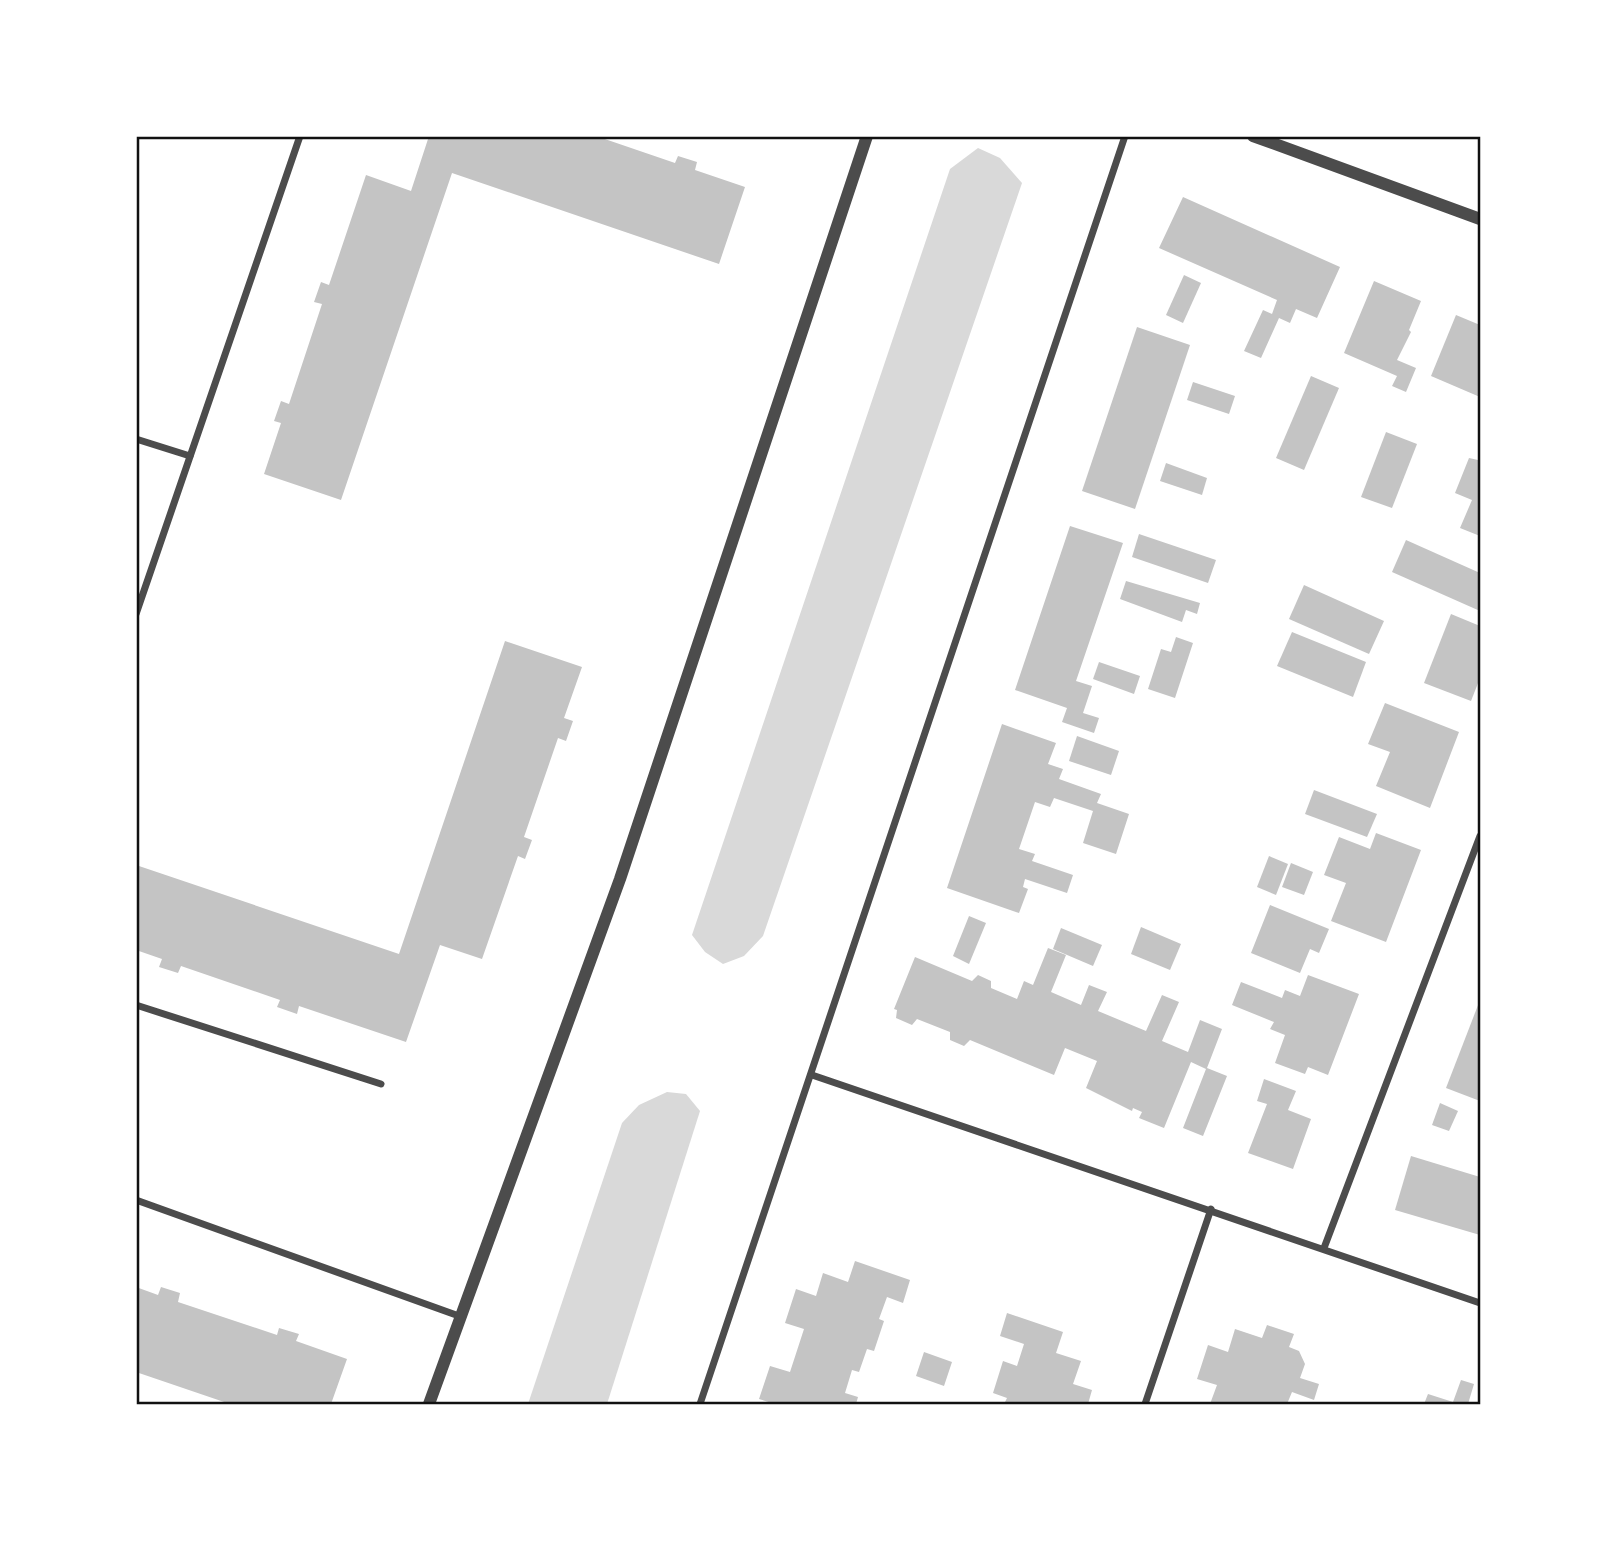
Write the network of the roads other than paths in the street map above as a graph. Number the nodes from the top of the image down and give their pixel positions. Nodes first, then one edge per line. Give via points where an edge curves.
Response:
1 (300, 136) edge
2 (867, 136) edge
3 (1125, 136) edge
4 (1253, 136) edge
5 (1480, 219) edge
6 (136, 439) edge
7 (190, 456) junction
8 (136, 614) edge
9 (1480, 836) edge
10 (136, 1005) edge
11 (811, 1075) junction
12 (381, 1084) dead end
13 (136, 1200) edge
14 (1211, 1209) junction
15 (1324, 1248) junction
16 (1480, 1303) edge
17 (459, 1316) junction
18 (429, 1405) edge
19 (700, 1405) edge
20 (1145, 1405) edge

1 - 7 street
2 - 17 street via 620,879
3 - 11 street
4 - 5 street
6 - 7 street
7 - 8 street
9 - 15 street
10 - 12 street
11 - 14 street
11 - 19 street
13 - 17 street
14 - 15 street
14 - 20 street
15 - 16 street
17 - 18 street

